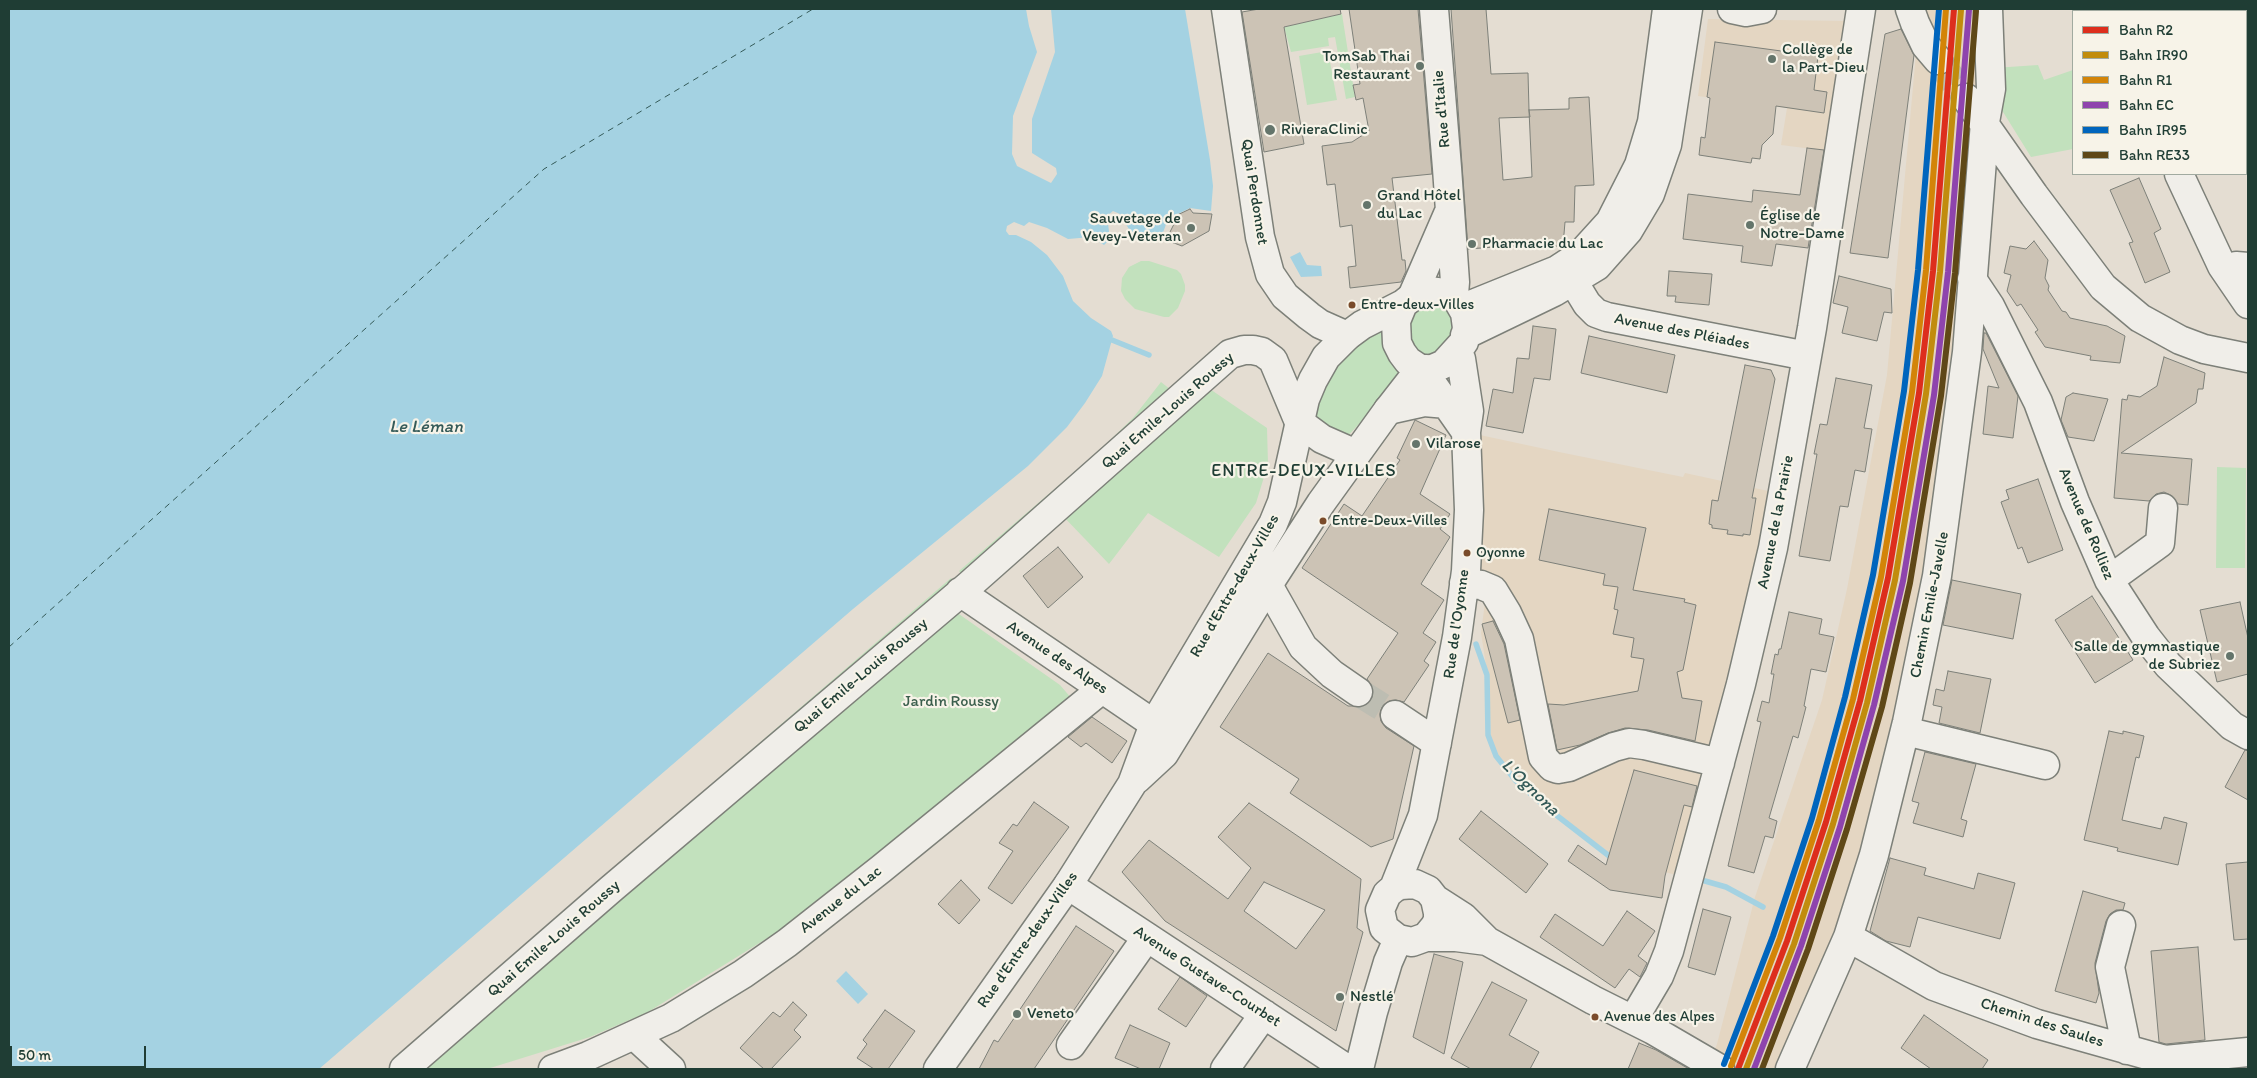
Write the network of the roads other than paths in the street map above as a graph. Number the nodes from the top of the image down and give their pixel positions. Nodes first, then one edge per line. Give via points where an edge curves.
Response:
1 (1226, 9) edge
2 (1434, 9) edge
3 (1667, 9) edge
4 (1688, 9) edge
5 (1732, 9) edge
6 (1762, 9) edge
7 (1861, 9) edge
8 (1910, 9) edge
9 (1988, 9) edge
10 (1938, 60) tunnel mouth
11 (1966, 98) tunnel mouth
12 (1985, 122) junction
13 (2179, 175) edge
14 (2191, 175) edge
15 (2026, 183) junction
16 (1980, 191) junction
17 (1450, 210) junction
18 (2244, 272) edge
19 (1972, 279) junction
20 (1573, 281) junction
21 (1457, 294) junction
22 (1408, 300) junction
23 (2248, 304) edge
24 (1347, 336) junction
25 (1461, 343) junction
26 (2244, 350) edge
27 (1808, 356) junction
28 (1423, 369) junction
29 (1447, 404) junction
30 (1388, 410) junction
31 (1299, 422) junction
32 (1466, 432) junction
33 (1356, 454) junction
34 (2163, 508) dead end
35 (2109, 580) junction
36 (1464, 583) junction
37 (1268, 585) junction
38 (960, 592) junction
39 (1102, 689) junction
40 (1358, 692) tunnel mouth
41 (1395, 715) tunnel mouth
42 (1154, 724) junction
43 (1904, 731) junction
44 (2248, 735) edge
45 (1438, 743) junction
46 (1720, 763) junction
47 (2045, 765) dead end
48 (1132, 784) junction
49 (1423, 815) junction
50 (1068, 885) junction
51 (1394, 888) junction
52 (1431, 895) junction
53 (2121, 925) dead end
54 (1147, 937) junction
55 (1426, 937) junction
56 (1848, 937) junction
57 (1398, 940) junction
58 (1487, 941) junction
59 (1264, 1014) junction
60 (1633, 1020) junction
61 (634, 1036) junction
62 (1071, 1045) dead end
63 (2127, 1050) junction
64 (2248, 1052) edge
65 (666, 1065) edge
66 (404, 1069) edge
67 (553, 1069) edge
68 (938, 1069) edge
69 (1225, 1069) edge
70 (1347, 1069) edge
71 (1359, 1069) edge
72 (1720, 1069) edge
73 (1790, 1069) edge

1 - 24 street, Quai Perdonnet via 1260,237 1268,268 1276,285 1303,311 1320,324
2 - 17 street, Rue d'Italie
3 - 21 street via 1652,122 1640,165 1610,222 1580,255 1544,276 1488,298
4 - 20 street via 1667,144 1650,194 1628,231 1607,256
5 - 6 street via 1746,12
7 - 27 street, Avenue de la Prairie
8 - 10 street via 1926,46
9 - 12 street, Chemin Emile-Javelle via 1991,89
11 - 12 street
12 - 15 street
12 - 16 street, Chemin Emile-Javelle
13 - 23 street via 2222,266
14 - 18 street via 2217,230
15 - 16 street via 2013,178 2001,180
15 - 26 street via 2103,288 2140,318 2204,349
16 - 19 street, Chemin Emile-Javelle
17 - 21 street, Rue d'Italie
17 - 22 street, Rue d'Italie
19 - 35 street, Avenue de Rolliez via 1990,306 2038,402 2075,502
19 - 43 street, Chemin Emile-Javelle via 1967,352 1939,566
20 - 25 street
20 - 27 street, Avenue des Pléiades via 1587,304 1607,318
21 - 22 street via 1428,291
21 - 25 street via 1467,320
22 - 24 street, Rue d'Entre-deux-Villes
22 - 28 street via 1396,321 1398,343 1408,361
24 - 31 street, Rue d'Entre-deux-Villes via 1326,357 1313,380
25 - 28 street via 1444,364
25 - 32 street, Rue de l'Oyonne via 1469,411
27 - 46 street, Avenue de la Prairie via 1773,548
28 - 29 street
28 - 30 street, Rue d'Entre-deux-Villes
29 - 30 street via 1424,402
29 - 32 street
30 - 33 street, Rue d'Entre-deux-Villes
31 - 33 street via 1322,439
31 - 38 street, Quai Emile-Louis Roussy via 1273,360 1253,350 1230,354
31 - 42 street, Rue d'Entre-deux-Villes via 1282,502 1273,524
32 - 36 street, Rue de l'Oyonne via 1469,510
33 - 37 street, Rue d'Entre-deux-Villes
34 - 35 street via 2160,543
35 - 44 street, Avenue de Rolliez via 2168,665 2232,726
36 - 45 street, Rue de l'Oyonne
36 - 46 street via 1493,590 1507,613 1519,639 1543,757 1552,767 1569,767 1629,743
37 - 40 street via 1303,647 1332,674
37 - 48 street, Rue d'Entre-deux-Villes via 1164,754
38 - 39 street, Avenue des Alpes
38 - 66 street, Quai Emile-Louis Roussy
39 - 42 street, Avenue des Alpes
39 - 61 street, Avenue du Lac via 787,943 700,1002
41 - 45 street
42 - 48 street, Rue d'Entre-deux-Villes
43 - 47 street
43 - 56 street, Chemin Emile-Javelle via 1874,855
45 - 49 street, Rue de l'Oyonne
46 - 60 street, Avenue de la Prairie via 1667,958
48 - 50 street, Rue d'Entre-deux-Villes
49 - 51 street, Rue de l'Oyonne
49 - 52 street, Rue de l'Oyonne
50 - 54 street, Avenue Gustave-Courbet
50 - 68 street, Rue d'Entre-deux-Villes
51 - 52 street via 1415,884
51 - 57 street via 1387,894 1380,910 1384,928
52 - 55 street via 1438,920
52 - 58 street via 1463,917
53 - 63 street via 2110,967
54 - 59 street, Avenue Gustave-Courbet
54 - 62 street
55 - 57 street via 1412,942
55 - 58 street
56 - 63 street, Chemin des Saules via 1934,986 2037,1024
56 - 73 street, Chemin Emile-Javelle
57 - 71 street via 1375,1004
58 - 60 street
59 - 69 street
59 - 70 street, Avenue Gustave-Courbet
60 - 72 street
61 - 65 street
61 - 67 street, Avenue du Lac
63 - 64 street, Chemin des Saules via 2165,1060

